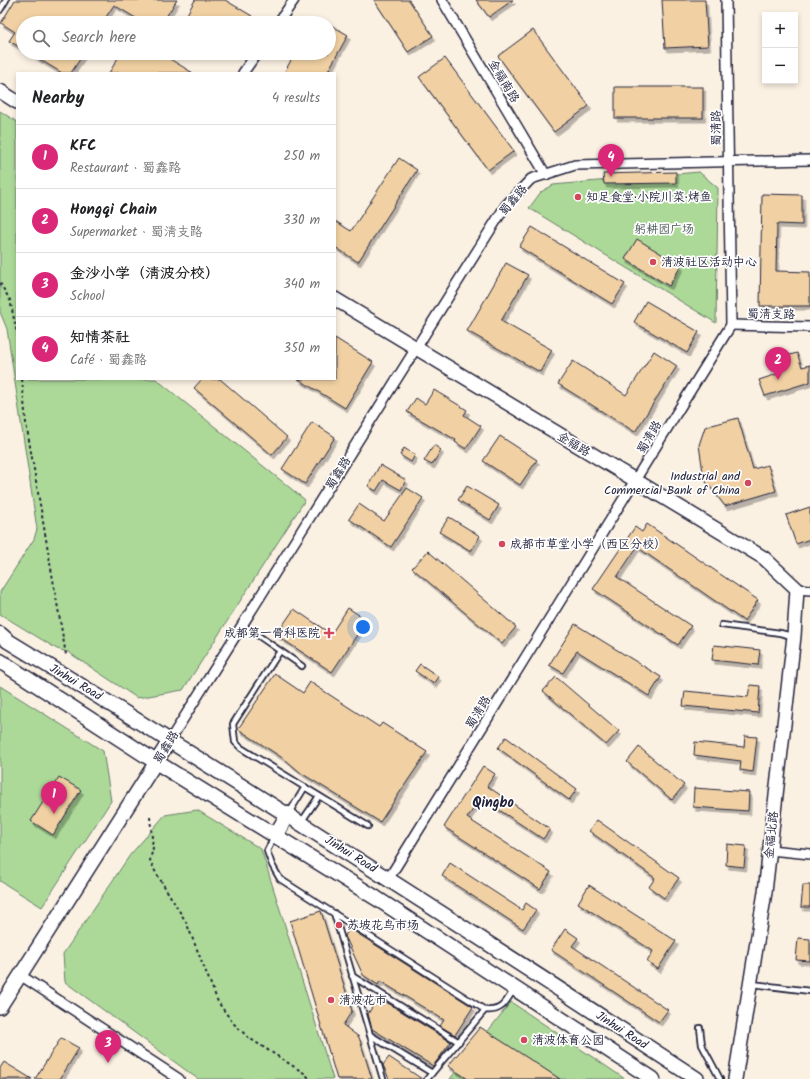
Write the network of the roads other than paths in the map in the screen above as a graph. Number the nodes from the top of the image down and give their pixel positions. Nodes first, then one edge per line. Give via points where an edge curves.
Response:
1 (6, 0) edge
2 (294, 0) edge
3 (442, 0) edge
4 (726, 0) edge
5 (0, 10) edge
6 (283, 16) edge
7 (252, 60) edge
8 (244, 72) edge
9 (0, 91) edge
10 (16, 101) edge
11 (810, 160) edge
12 (729, 162) junction
13 (546, 175) junction
14 (336, 300) edge
15 (731, 325) junction
16 (810, 327) edge
17 (416, 349) junction
18 (636, 481) junction
19 (804, 589) edge
20 (243, 625) junction
21 (722, 625) dead end
22 (794, 636) junction
23 (3, 638) edge
24 (280, 651) junction
25 (0, 661) edge
26 (302, 666) dead end
27 (170, 740) junction
28 (156, 762) junction
29 (305, 787) junction
30 (318, 796) junction
31 (288, 814) junction
32 (301, 822) junction
33 (368, 826) dead end
34 (275, 836) junction
35 (770, 850) junction
36 (810, 854) edge
37 (389, 878) junction
38 (334, 913) junction
39 (20, 975) junction
40 (352, 976) junction
41 (750, 984) junction
42 (515, 989) junction
43 (810, 991) edge
44 (0, 1007) edge
45 (485, 1010) junction
46 (700, 1028) dead end
47 (370, 1035) junction
48 (458, 1042) junction
49 (432, 1074) junction
50 (179, 1079) edge
51 (383, 1079) edge
52 (427, 1079) edge
53 (653, 1079) edge
54 (698, 1079) edge
55 (720, 1079) edge
56 (735, 1079) edge

1 - 5 lane
2 - 6 street
3 - 13 street, 金福南路
4 - 12 street, 蜀清路
7 - 8 street
9 - 10 street
11 - 12 street, 蜀鑫路
12 - 13 street, 蜀鑫路 via 576,165
12 - 15 street, 蜀清路
13 - 17 street, 蜀鑫路 via 531,180 506,205
14 - 17 street, 金福路
15 - 16 street, 蜀清支路
15 - 18 street, 蜀清路
17 - 18 street, 金福路
17 - 20 street, 蜀鑫路
18 - 19 street, 金福路 via 764,558
18 - 37 street, 蜀清路
19 - 22 street, 金福北路
20 - 24 lane
20 - 27 street, 蜀鑫路
21 - 22 lane
22 - 35 street, 金福北路
23 - 27 main road, Jinhui Road
24 - 26 lane
24 - 29 lane via 233,724 233,736 241,748
25 - 28 main road, Jinhui Road
27 - 28 street, 蜀鑫路
27 - 31 main road, Jinhui Road
28 - 34 main road, Jinhui Road
28 - 39 street, 蜀鑫路
29 - 30 lane
29 - 31 lane
30 - 32 lane
30 - 33 lane
31 - 32 main road, Jinhui Road
31 - 34 main road
32 - 37 main road, Jinhui Road
34 - 38 lane via 267,851 280,879
34 - 42 main road, Jinhui Road via 376,898
35 - 36 street
35 - 41 street, 金福北路
37 - 54 main road, Jinhui Road
38 - 40 lane
38 - 45 lane
39 - 44 street, 蜀鑫路
39 - 50 street
40 - 47 lane
40 - 48 lane
41 - 43 lane
41 - 56 street, 金福北路
42 - 45 lane via 503,1005 494,1011
42 - 53 main road, Jinhui Road
45 - 48 lane
46 - 55 lane via 702,1045
47 - 49 lane
47 - 51 lane
48 - 49 lane
49 - 52 lane

